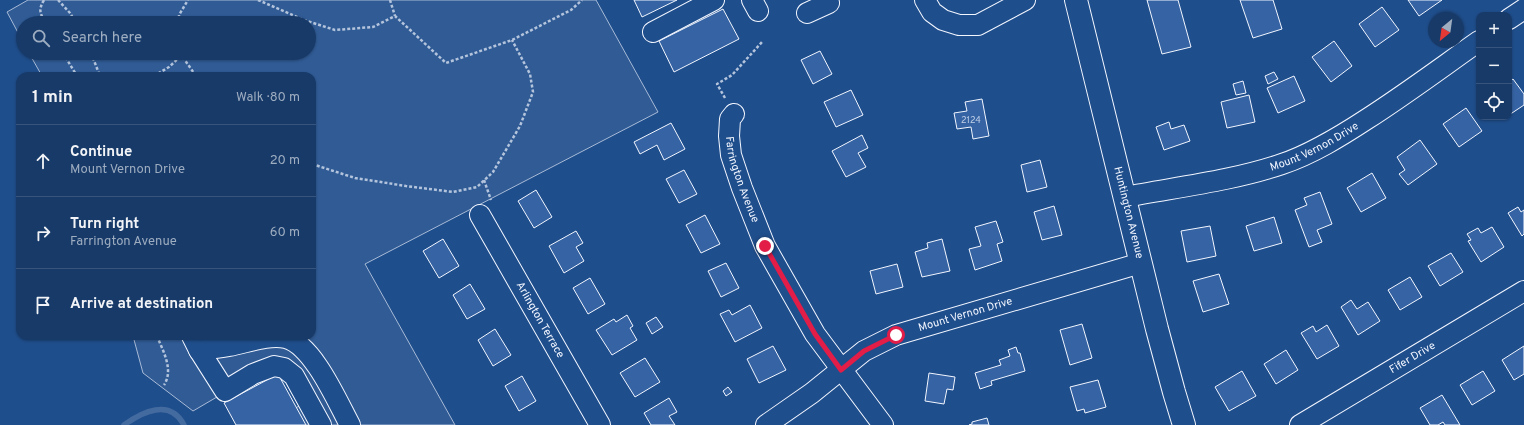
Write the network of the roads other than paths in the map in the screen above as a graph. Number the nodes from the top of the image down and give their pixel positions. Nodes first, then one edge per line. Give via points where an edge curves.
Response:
1 (714, 0) edge
2 (925, 0) edge
3 (1025, 0) edge
4 (1076, 0) edge
5 (830, 5) edge
6 (1524, 9) edge
7 (807, 13) dead end
8 (1512, 17) edge
9 (653, 32) dead end
10 (1476, 43) edge
11 (734, 114) road end
12 (1125, 197) junction
13 (480, 215) dead end
14 (1141, 263) junction
15 (1524, 291) edge
16 (259, 340) edge
17 (290, 340) edge
18 (195, 343) edge
19 (841, 370) junction
20 (321, 425) edge
21 (350, 425) edge
22 (600, 425) edge
23 (766, 425) edge
24 (883, 425) edge
25 (1184, 425) edge
26 (1300, 425) edge

1 - 9 street
2 - 3 street via 932,12 944,20 959,25 978,25
4 - 12 main road, Huntington Avenue
5 - 7 street
6 - 8 street
10 - 12 street, Mount Vernon Drive via 1347,132 1283,164 1238,176
11 - 19 street, Farrington Avenue via 730,119 728,136 731,155 765,246 815,334
12 - 14 main road, Huntington Avenue
13 - 22 street, Arlington Terrace
14 - 19 street, Mount Vernon Drive via 896,335 864,351
14 - 25 main road, Huntington Avenue
15 - 26 street, Fifer Drive
16 - 18 street via 227,347
17 - 21 street via 308,354 324,377
18 - 20 street via 225,391 253,374 274,366 284,368 294,376
19 - 23 street, Mount Vernon Drive
19 - 24 street, Farrington Avenue

